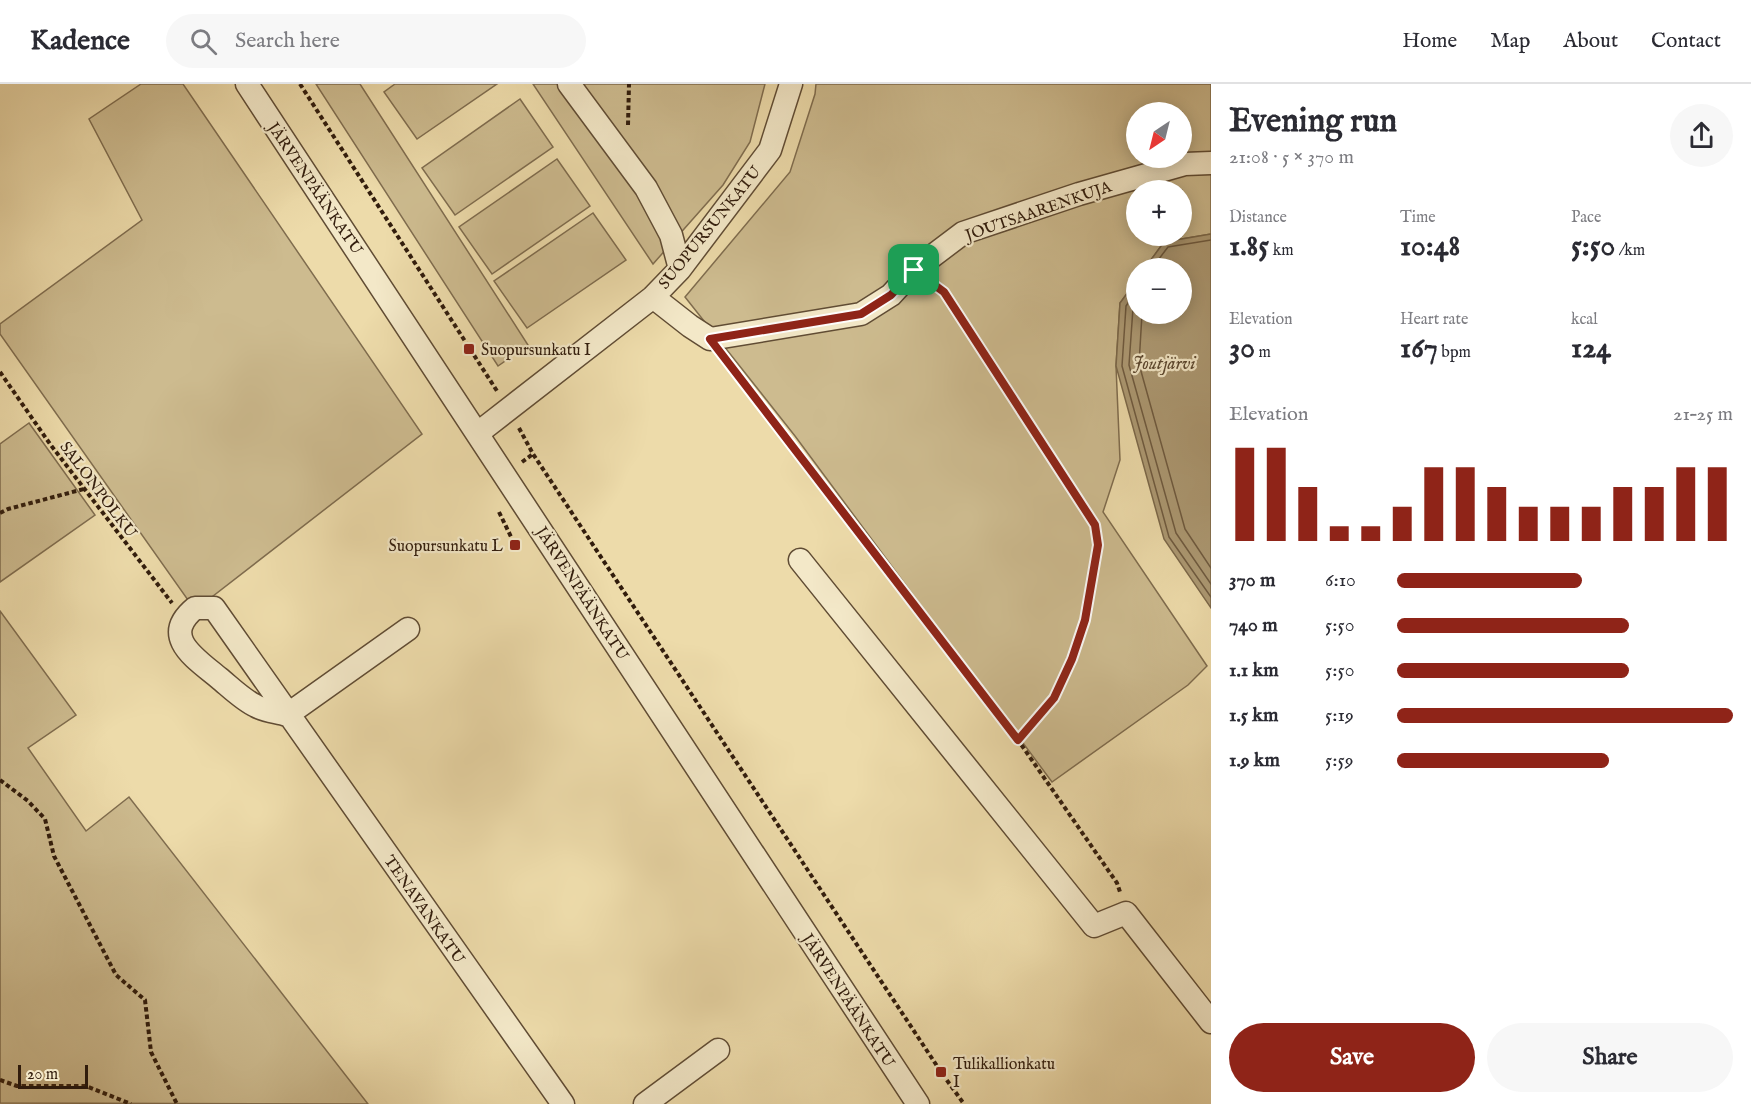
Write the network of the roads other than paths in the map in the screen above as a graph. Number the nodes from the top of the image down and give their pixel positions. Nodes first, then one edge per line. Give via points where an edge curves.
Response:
1 (247, 84) edge
2 (568, 84) edge
3 (791, 84) edge
4 (1211, 162) edge
5 (680, 269) junction
6 (653, 297) junction
7 (478, 433) junction
8 (800, 560) dead end
9 (408, 629) dead end
10 (287, 714) junction
11 (1211, 1022) edge
12 (718, 1050) dead end
13 (562, 1104) edge
14 (645, 1104) edge
15 (918, 1104) edge

1 - 7 street, JÄRVENPÄÄNKATU
2 - 5 street via 646,188 671,235
3 - 5 street, SUOPURSUNKATU via 770,150
4 - 6 street, JOUTSAARENKUJA via 1185,164 1079,194 963,233 914,270 891,295 861,314 710,339
5 - 6 street, SUOPURSUNKATU
6 - 7 street, SUOPURSUNKATU
7 - 15 street, JÄRVENPÄÄNKATU
8 - 11 street via 1094,926 1126,913
9 - 10 street
10 - 10 street, TENAVANKATU via 214,608 195,608 184,618 180,628 186,651 256,706
10 - 13 street, TENAVANKATU
12 - 14 street

